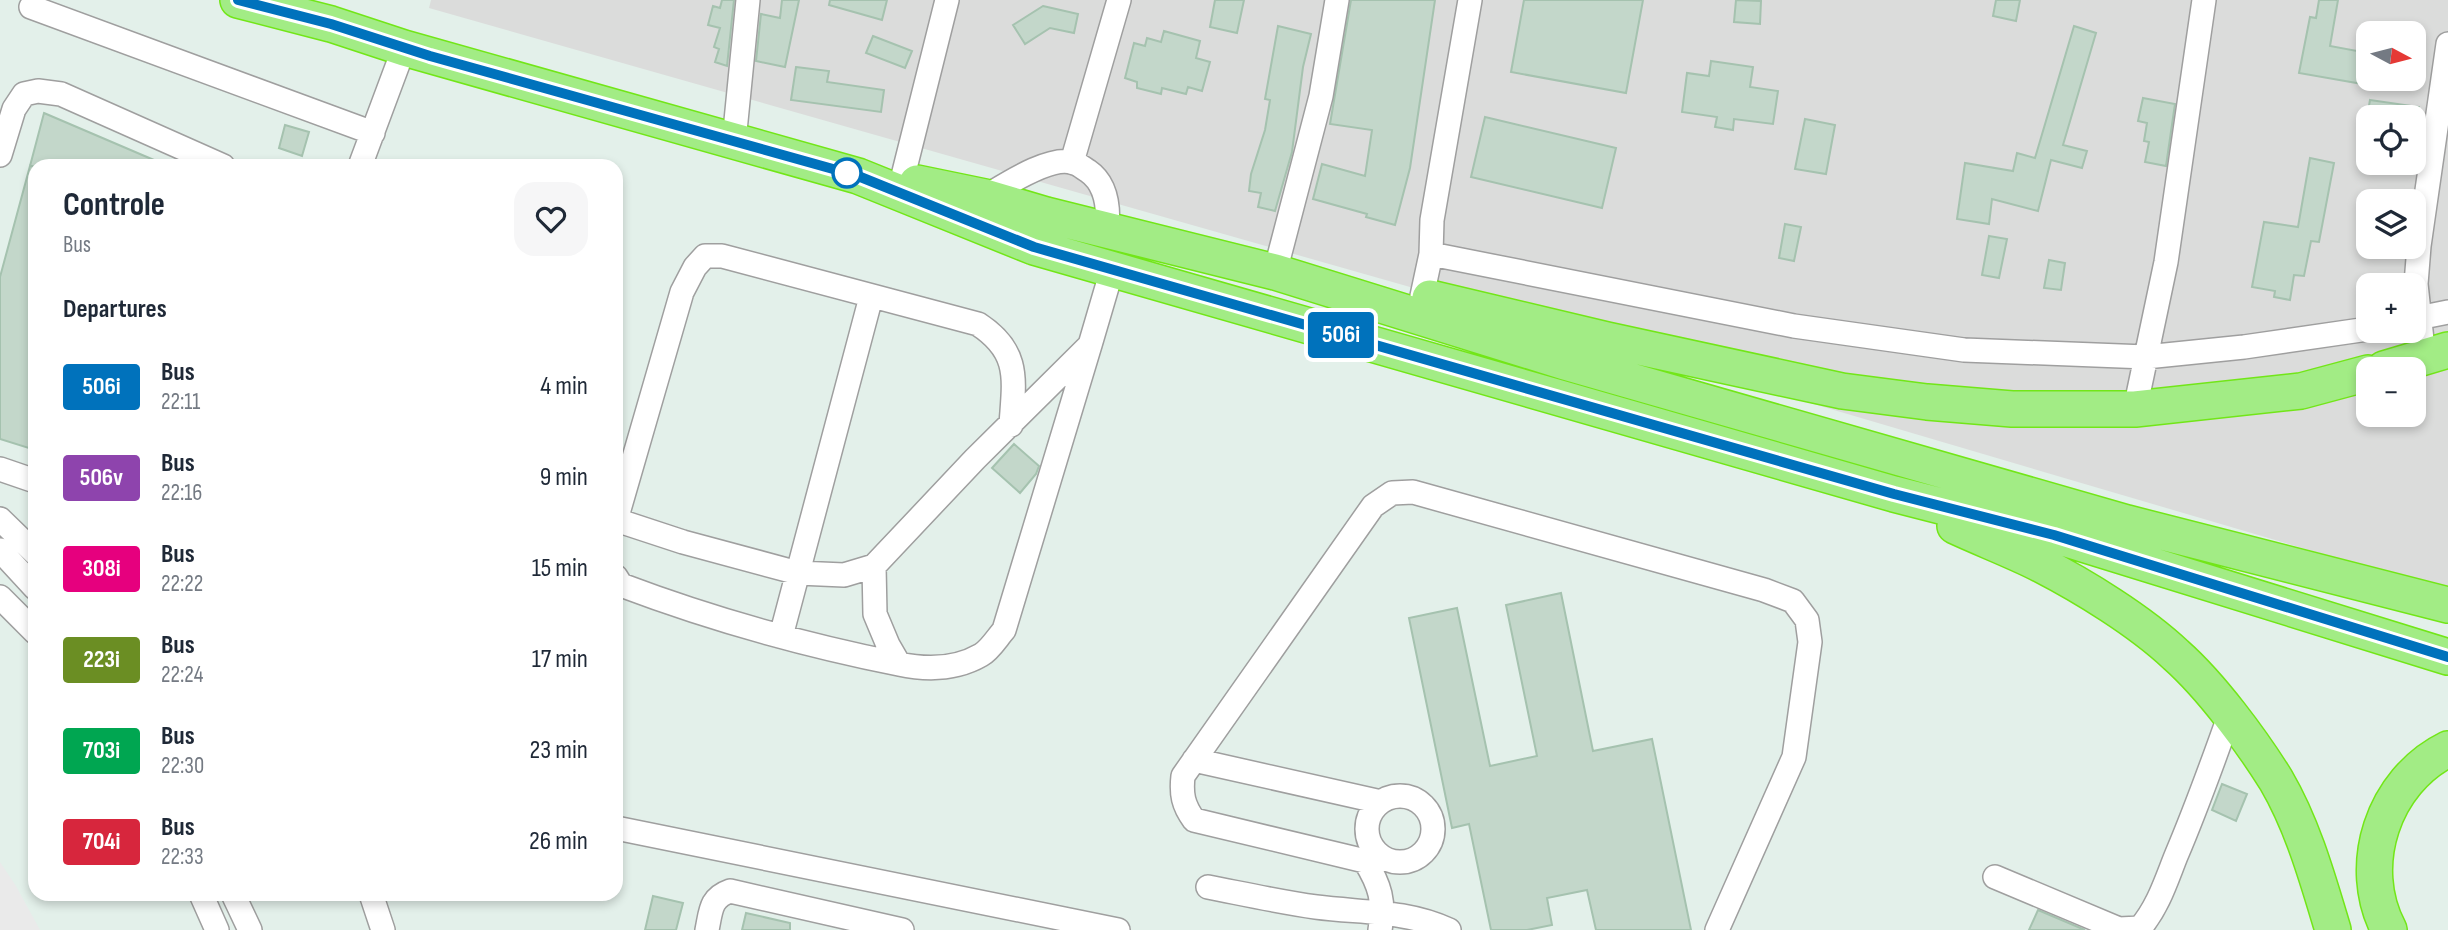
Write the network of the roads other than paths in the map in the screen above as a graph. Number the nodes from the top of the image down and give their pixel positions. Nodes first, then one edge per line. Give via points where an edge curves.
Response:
1 (238, 0) edge
2 (748, 0) edge
3 (947, 0) edge
4 (1119, 0) edge
5 (1337, 0) edge
6 (1470, 0) edge
7 (2204, 0) edge
8 (32, 7) dead end
9 (404, 48) junction
10 (2447, 59) edge
11 (373, 133) junction
12 (734, 141) junction
13 (0, 155) edge
14 (207, 159) edge
15 (363, 159) edge
16 (1072, 162) junction
17 (858, 176) junction
18 (902, 180) junction
19 (985, 197) junction
20 (1107, 230) junction
21 (1431, 254) junction
22 (1112, 270) junction
23 (2417, 273) edge
24 (1280, 274) junction
25 (1422, 296) junction
26 (871, 297) junction
27 (2448, 312) edge
28 (2426, 316) edge
29 (2356, 330) edge
30 (2426, 336) edge
31 (1090, 345) junction
32 (2436, 355) edge
33 (2146, 357) junction
34 (2356, 376) edge
35 (2135, 408) junction
36 (1011, 425) junction
37 (0, 469) edge
38 (28, 479) edge
39 (1894, 494) junction
40 (623, 496) edge
41 (0, 519) edge
42 (623, 522) edge
43 (28, 546) edge
44 (0, 550) edge
45 (874, 566) junction
46 (798, 573) junction
47 (28, 580) edge
48 (623, 586) edge
49 (0, 597) edge
50 (2448, 605) edge
51 (28, 625) edge
52 (781, 636) junction
53 (2448, 657) edge
54 (899, 664) junction
55 (2230, 714) junction
56 (2448, 749) edge
57 (1194, 760) junction
58 (1381, 802) junction
59 (623, 829) edge
60 (1370, 856) junction
61 (1995, 877) dead end
62 (1209, 887) dead end
63 (204, 901) edge
64 (236, 901) edge
65 (373, 901) edge
66 (1382, 921) edge
67 (217, 930) edge
68 (250, 930) edge
69 (383, 930) edge
70 (707, 930) edge
71 (902, 930) edge
72 (1118, 930) edge
73 (1449, 930) edge
74 (1717, 930) edge
75 (2333, 930) edge
76 (2389, 930) edge

1 - 9 highway
2 - 12 street
3 - 18 street
4 - 16 street
5 - 24 street via 1321,96
6 - 21 street via 1432,220
7 - 33 street via 2166,262
8 - 11 street
9 - 11 street
9 - 12 highway
10 - 23 street
11 - 15 street
12 - 17 highway
13 - 14 street via 14,109 24,94 38,91 61,94
16 - 19 street via 1026,173
16 - 20 street via 1092,174 1101,186 1109,210
17 - 18 highway
17 - 22 highway via 1034,247
18 - 19 highway
19 - 20 highway
20 - 24 highway
21 - 25 street
21 - 33 street via 1794,326 1964,350
22 - 31 street
22 - 39 highway
24 - 25 highway via 1339,276
24 - 50 highway via 1565,362 2127,523
25 - 35 highway via 1842,391 2012,409
26 - 36 street via 978,324 996,336 1015,378
26 - 40 street via 722,256 705,256 682,292
26 - 46 street
27 - 28 street
29 - 33 street
30 - 32 street
31 - 36 street
31 - 54 street via 1004,631 983,655 954,666 925,670
33 - 35 street
34 - 35 highway via 2301,391
36 - 45 street
37 - 38 street
39 - 53 highway via 2054,535
39 - 55 highway via 2038,563 2121,613 2177,655
41 - 43 street
42 - 46 street
44 - 47 street
45 - 46 street via 844,575
45 - 54 street via 876,614
46 - 52 street
48 - 52 street
49 - 51 street
52 - 54 street
55 - 61 street via 2166,881 2140,928 2119,929
55 - 75 highway via 2276,782 2309,856
56 - 76 highway via 2420,768 2392,802 2378,835 2373,875
57 - 58 street
57 - 60 street via 1183,776 1181,794 1194,820
57 - 74 street via 1373,506 1392,493 1413,492 1764,590 1793,601 1807,620 1810,642 1794,757
58 - 60 street via 1367,825
58 - 60 street via 1400,796 1419,802 1431,817 1432,837 1421,855 1412,860
59 - 72 street
60 - 66 street via 1382,894
62 - 66 street
63 - 67 street
64 - 68 street
65 - 69 street
66 - 73 street via 1431,921
70 - 71 street via 712,906 719,895 730,891

